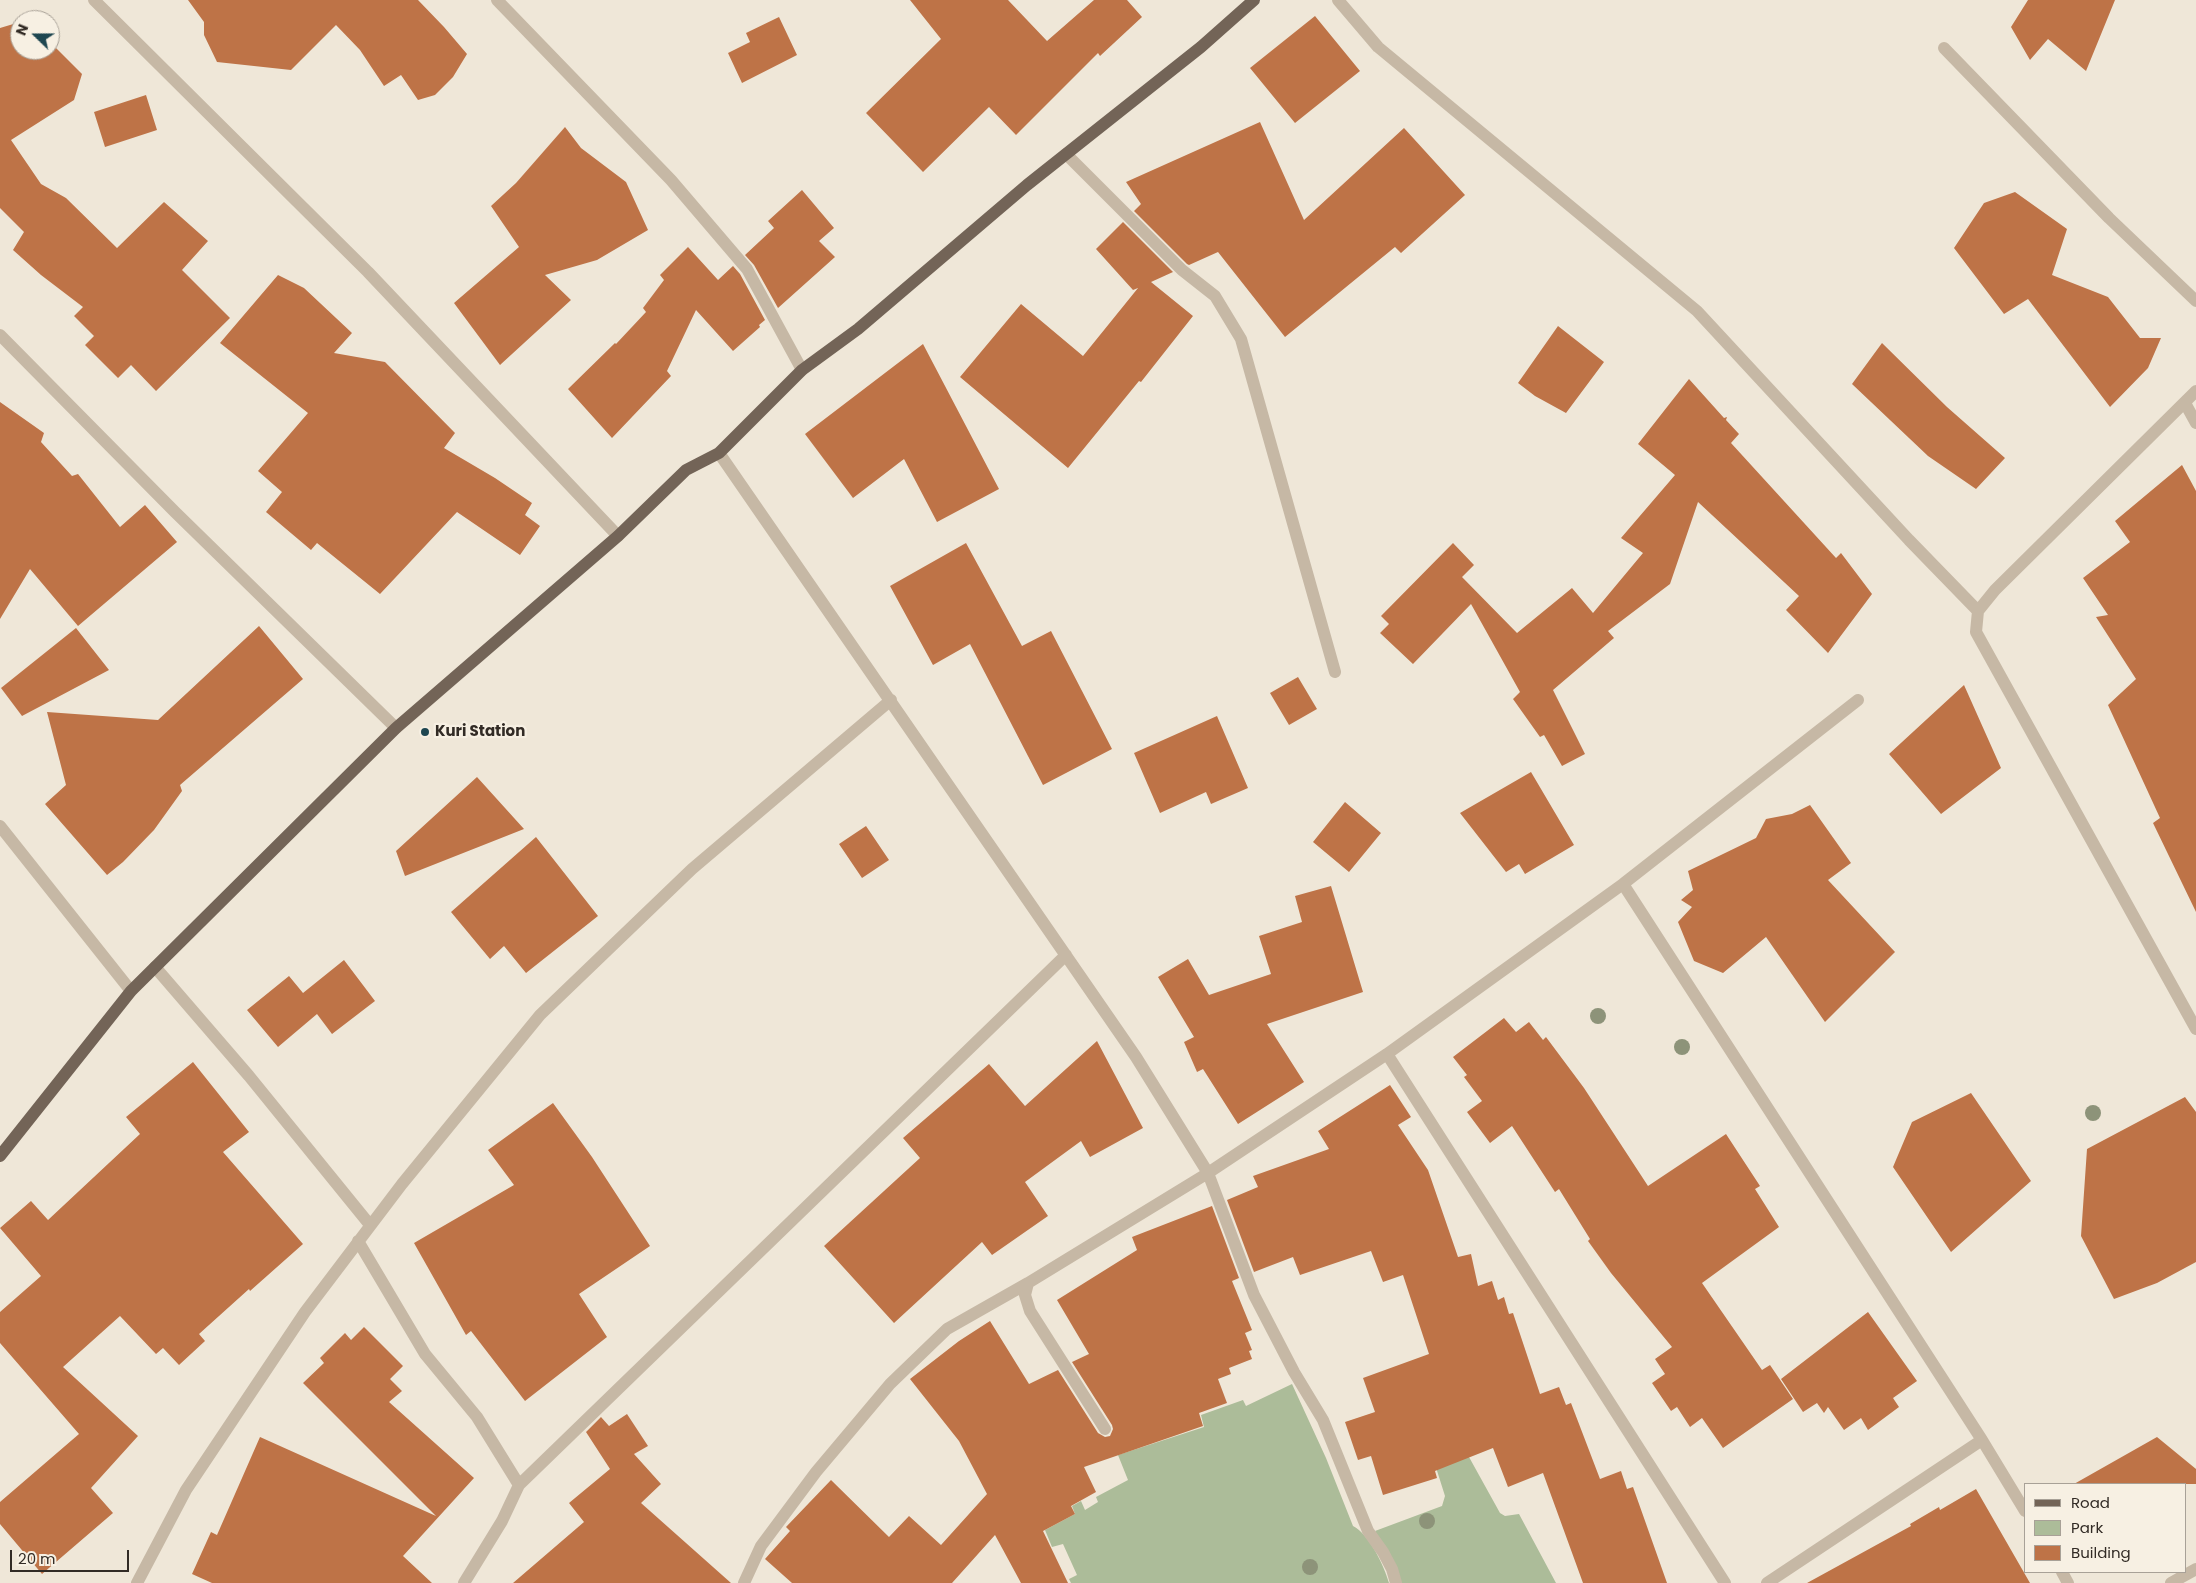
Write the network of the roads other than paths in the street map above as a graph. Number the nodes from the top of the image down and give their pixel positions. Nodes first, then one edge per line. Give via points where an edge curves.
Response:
1 (94, 0) edge
2 (497, 0) edge
3 (1254, 0) edge
4 (1338, 0) edge
5 (1944, 48) dead end
6 (1066, 154) junction
7 (2196, 301) edge
8 (0, 335) edge
9 (802, 370) junction
10 (2196, 391) edge
11 (2185, 403) junction
12 (2196, 423) edge
13 (719, 453) junction
14 (618, 536) junction
15 (1978, 611) junction
16 (1335, 672) dead end
17 (891, 700) junction
18 (1858, 700) dead end
19 (396, 728) junction
20 (0, 826) edge
21 (1623, 884) junction
22 (1066, 955) junction
23 (155, 967) junction
24 (131, 991) junction
25 (2196, 1029) edge
26 (1387, 1054) junction
27 (0, 1156) edge
28 (1208, 1173) junction
29 (370, 1225) junction
30 (358, 1241) junction
31 (1028, 1283) junction
32 (1105, 1429) dead end
33 (1982, 1440) junction
34 (519, 1484) junction
35 (2024, 1509) edge
36 (2196, 1569) edge
37 (137, 1583) edge
38 (464, 1583) edge
39 (744, 1583) edge
40 (1396, 1583) edge
41 (1725, 1583) edge
42 (1767, 1583) edge
43 (2171, 1583) edge

1 - 14 street via 368,272
2 - 9 street via 671,180 747,269
3 - 6 main road via 1201,47
4 - 15 street via 1378,47 1697,311
5 - 7 street via 2109,218
6 - 9 main road via 858,329
6 - 16 street via 1182,270 1215,296 1241,339
8 - 19 street
9 - 13 main road
10 - 11 street
11 - 12 street
11 - 15 street via 1995,590
13 - 14 main road via 686,470
13 - 17 street
14 - 19 main road
15 - 25 street via 1976,632
17 - 22 street
17 - 29 street via 692,869 540,1015
18 - 21 street
19 - 23 main road
20 - 24 street
21 - 26 street
21 - 33 street
22 - 28 street via 1136,1057
22 - 34 street
23 - 24 main road
23 - 29 street
24 - 27 main road
26 - 28 street
26 - 41 street
28 - 31 street
28 - 40 street via 1254,1295 1322,1420 1368,1531 1383,1552
29 - 30 street
30 - 34 street via 426,1354 477,1418
30 - 37 street via 304,1312 186,1490
31 - 32 street via 1025,1295 1030,1311
31 - 39 street via 946,1329 890,1384 816,1472 761,1546
33 - 35 street
33 - 42 street
34 - 38 street via 502,1521
36 - 43 street

